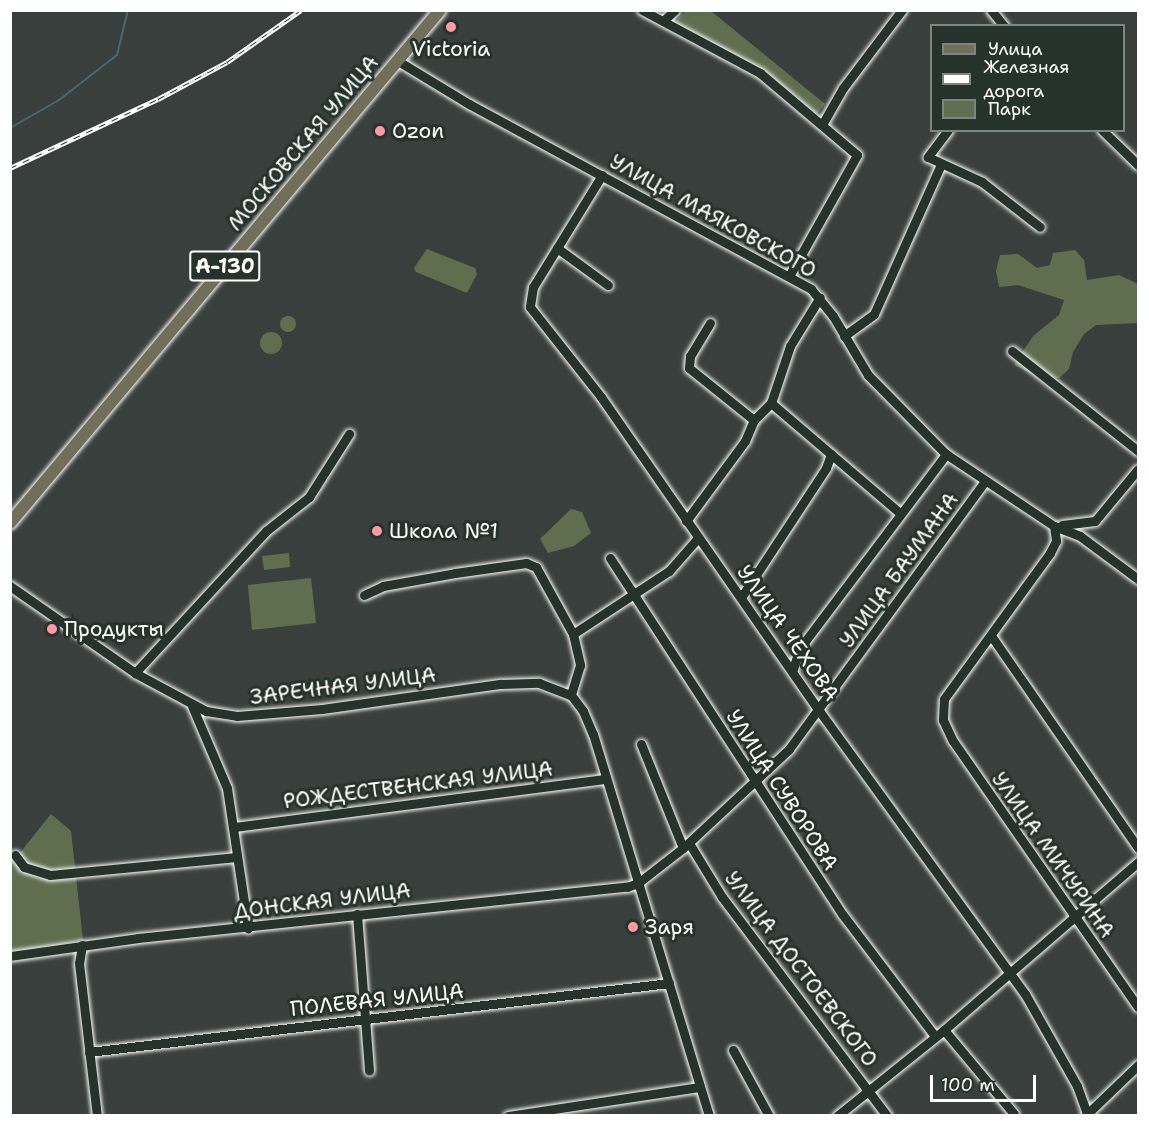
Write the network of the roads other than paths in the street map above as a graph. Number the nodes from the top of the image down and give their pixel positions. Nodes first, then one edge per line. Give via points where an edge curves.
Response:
1 (440, 10) edge
2 (642, 10) edge
3 (675, 10) edge
4 (902, 10) edge
5 (991, 10) edge
6 (663, 21) junction
7 (1002, 24) edge
8 (398, 61) junction
9 (823, 123) junction
10 (947, 132) edge
11 (1104, 132) edge
12 (941, 164) junction
13 (1138, 165) edge
14 (602, 175) junction
15 (1040, 227) dead end
16 (557, 248) junction
17 (789, 276) junction
18 (608, 285) dead end
19 (820, 297) junction
20 (710, 323) dead end
21 (844, 336) junction
22 (1012, 351) dead end
23 (771, 403) junction
24 (754, 420) junction
25 (349, 434) dead end
26 (1138, 452) edge
27 (831, 454) junction
28 (946, 454) junction
29 (1138, 470) edge
30 (985, 481) junction
31 (900, 513) junction
32 (687, 521) junction
33 (10, 523) edge
34 (1054, 526) junction
35 (698, 538) junction
36 (610, 558) dead end
37 (1138, 579) edge
38 (10, 586) edge
39 (364, 595) dead end
40 (634, 596) junction
41 (742, 596) junction
42 (573, 634) junction
43 (992, 637) junction
44 (793, 669) junction
45 (135, 673) junction
46 (571, 695) junction
47 (192, 706) junction
48 (820, 712) junction
49 (641, 744) dead end
50 (606, 779) junction
51 (754, 783) junction
52 (234, 827) junction
53 (686, 845) junction
54 (1138, 848) edge
55 (15, 855) dead end
56 (237, 857) junction
57 (1138, 862) edge
58 (638, 883) junction
59 (357, 914) junction
60 (1073, 916) junction
61 (248, 928) junction
62 (82, 945) junction
63 (10, 956) edge
64 (1008, 972) junction
65 (669, 983) junction
66 (1138, 1007) edge
67 (364, 1018) junction
68 (944, 1030) junction
69 (934, 1035) junction
70 (734, 1050) dead end
71 (89, 1052) junction
72 (1138, 1065) edge
73 (369, 1071) dead end
74 (700, 1087) junction
75 (868, 1089) junction
76 (1014, 1114) edge
77 (1086, 1115) edge
78 (97, 1116) edge
79 (508, 1116) edge
80 (709, 1116) edge
81 (769, 1116) edge
82 (837, 1116) edge
83 (887, 1116) edge

1 - 8 main road, МОСКОВСКАЯ УЛИЦА / А-130
2 - 6 street
3 - 6 street
4 - 9 street via 843,88
5 - 7 street
6 - 9 street via 760,73
8 - 14 street, УЛИЦА МАЯКОВСКОГО
8 - 33 main road, МОСКОВСКАЯ УЛИЦА / А-130
9 - 17 street via 857,155
10 - 12 street via 928,157
11 - 13 street
12 - 15 street via 982,182
12 - 21 street via 873,314
14 - 16 street, УЛИЦА ЧЕХОВА
14 - 17 street, УЛИЦА МАЯКОВСКОГО
16 - 18 street
16 - 32 street, УЛИЦА ЧЕХОВА via 533,287 530,307 601,397
17 - 19 street, УЛИЦА МАЯКОВСКОГО
19 - 21 street, УЛИЦА МАЯКОВСКОГО
19 - 23 street via 790,346
20 - 24 street via 690,356 689,368
21 - 28 street, УЛИЦА МАЯКОВСКОГО via 868,375
22 - 26 street
23 - 24 street
23 - 27 street
24 - 32 street via 745,441
25 - 45 street via 309,497 266,531
27 - 31 street
27 - 41 street via 826,468
28 - 30 street, УЛИЦА МАЯКОВСКОГО
28 - 31 street
29 - 34 street via 1095,520
30 - 34 street, УЛИЦА МАЯКОВСКОГО via 1046,517
30 - 48 street, УЛИЦА БАУМАНА
31 - 44 street via 800,648
32 - 35 street, УЛИЦА ЧЕХОВА
34 - 37 street, УЛИЦА МАЯКОВСКОГО via 1074,532
34 - 43 street via 1056,541 1050,553
35 - 40 street via 669,571
35 - 41 street, УЛИЦА ЧЕХОВА
36 - 40 street, УЛИЦА СУВОРОВА
38 - 45 street, ЗАРЕЧНАЯ УЛИЦА
39 - 42 street via 384,586 526,563 536,567
40 - 42 street
40 - 51 street, УЛИЦА СУВОРОВА
41 - 44 street, УЛИЦА ЧЕХОВА
42 - 46 street via 580,665
43 - 54 street
43 - 60 street, УЛИЦА МИЧУРИНА via 944,699 943,720
44 - 48 street, УЛИЦА ЧЕХОВА
45 - 47 street, ЗАРЕЧНАЯ УЛИЦА
46 - 47 street, ЗАРЕЧНАЯ УЛИЦА via 539,684 501,684 237,716
46 - 50 street via 583,711
47 - 52 street via 227,788
48 - 51 street, УЛИЦА БАУМАНА
48 - 64 street, УЛИЦА ЧЕХОВА
49 - 53 street, УЛИЦА ДОСТОЕВСКОГО
50 - 52 street, РОЖДЕСТВЕНСКАЯ УЛИЦА
50 - 58 street
51 - 53 street, УЛИЦА БАУМАНА
51 - 69 street, УЛИЦА СУВОРОВА via 843,915
52 - 56 street
53 - 58 street, УЛИЦА БАУМАНА
53 - 75 street, УЛИЦА ДОСТОЕВСКОГО
55 - 56 street via 24,867 61,875
56 - 61 street
57 - 60 street
58 - 59 street, ДОНСКАЯ УЛИЦА
58 - 65 street
59 - 61 street, ДОНСКАЯ УЛИЦА
59 - 67 street
60 - 64 street
60 - 66 street, УЛИЦА МИЧУРИНА
61 - 62 street, ДОНСКАЯ УЛИЦА
62 - 63 street, ДОНСКАЯ УЛИЦА
62 - 71 street via 79,963
64 - 68 street
64 - 77 street, УЛИЦА ЧЕХОВА via 1025,994 1077,1086
65 - 67 street, ПОЛЕВАЯ УЛИЦА
65 - 74 street
67 - 71 street, ПОЛЕВАЯ УЛИЦА
67 - 73 street
68 - 69 street
68 - 76 street
69 - 75 street
70 - 81 street
71 - 78 street
72 - 77 street
74 - 79 street
74 - 80 street
75 - 82 street
75 - 83 street, УЛИЦА ДОСТОЕВСКОГО

